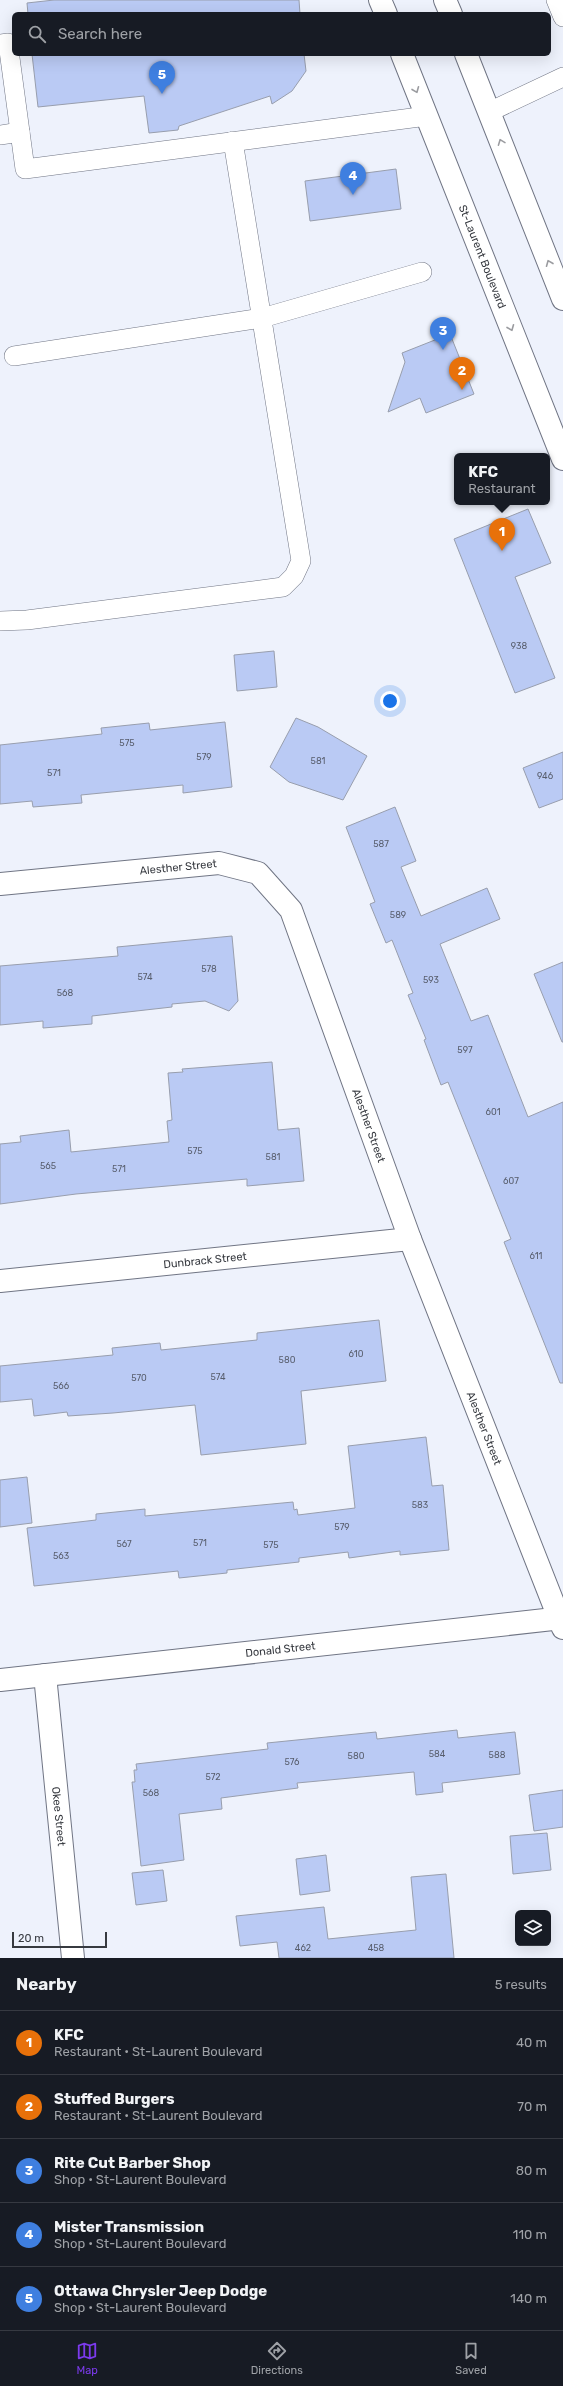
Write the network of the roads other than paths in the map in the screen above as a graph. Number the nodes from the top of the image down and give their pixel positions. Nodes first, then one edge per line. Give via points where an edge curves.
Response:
1 (380, 0) edge
2 (445, 0) edge
3 (556, 0) edge
4 (385, 12) edge
5 (450, 12) edge
6 (563, 17) edge
7 (0, 44) edge
8 (403, 56) edge
9 (467, 56) edge
10 (563, 77) edge
11 (489, 112) junction
12 (427, 116) junction
13 (20, 132) junction
14 (0, 135) edge
15 (233, 141) junction
16 (422, 272) dead end
17 (563, 299) edge
18 (262, 318) junction
19 (14, 356) dead end
20 (563, 459) edge
21 (0, 621) edge
22 (0, 884) edge
23 (410, 1239) junction
24 (0, 1281) edge
25 (562, 1621) edge
26 (45, 1675) junction
27 (0, 1680) edge
28 (73, 1958) edge

1 - 4 street
2 - 5 street
3 - 6 lane
7 - 13 lane via 8,43
8 -> 12 street, St-Laurent Boulevard
9 - 11 street
10 - 11 lane
17 -> 11 street
12 - 15 lane
12 -> 20 street, St-Laurent Boulevard
13 - 14 lane
13 - 15 lane via 25,169
15 - 18 lane
16 - 18 lane
18 - 19 lane
18 - 21 lane via 301,561 294,576 283,587 27,620
22 - 23 street, Alesther Street via 219,863 258,873 291,910
23 - 24 street, Dunbrack Street
23 - 25 street, Alesther Street
25 - 26 street, Donald Street
26 - 27 street, Donald Street
26 - 28 street, Okee Street

